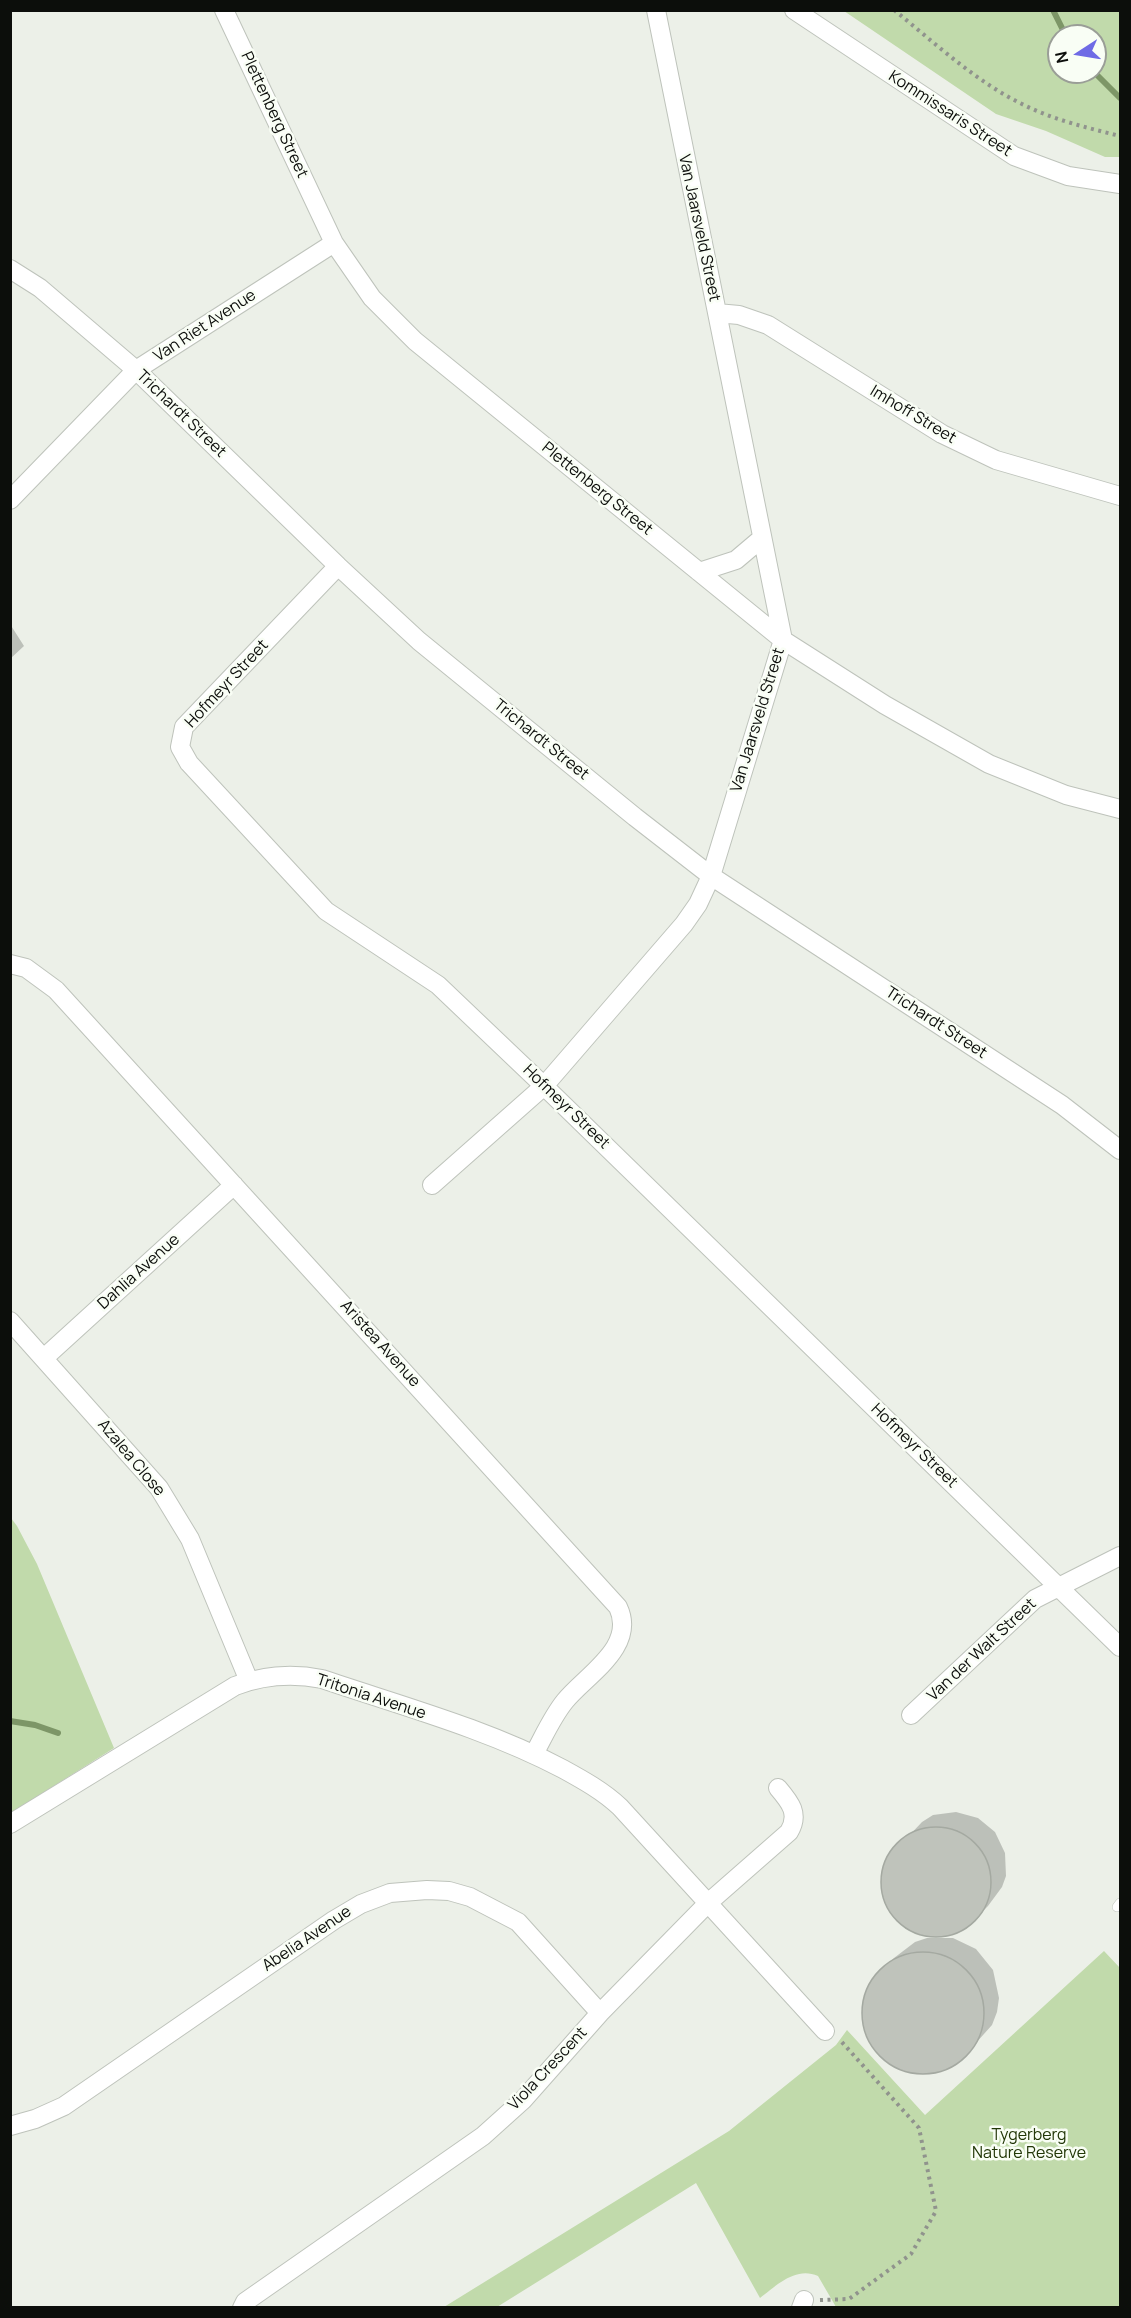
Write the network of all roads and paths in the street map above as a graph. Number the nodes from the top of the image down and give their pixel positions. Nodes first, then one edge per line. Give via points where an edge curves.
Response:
1 (225, 10) edge
2 (656, 10) edge
3 (794, 10) edge
4 (894, 10) edge
5 (1120, 136) edge
6 (1120, 184) edge
7 (334, 243) junction
8 (10, 269) edge
9 (717, 313) junction
10 (136, 370) junction
11 (1120, 496) edge
12 (10, 500) edge
13 (762, 538) junction
14 (338, 566) junction
15 (699, 572) junction
16 (783, 640) junction
17 (1120, 809) edge
18 (711, 876) junction
19 (10, 964) edge
20 (544, 1086) junction
21 (1120, 1150) edge
22 (234, 1185) junction
23 (432, 1185) dead end
24 (10, 1321) edge
25 (44, 1358) junction
26 (1120, 1556) edge
27 (1058, 1586) junction
28 (1120, 1647) edge
29 (249, 1681) junction
30 (911, 1715) dead end
31 (534, 1754) junction
32 (778, 1788) dead end
33 (10, 1824) edge
34 (708, 1903) junction
35 (600, 2013) junction
36 (825, 2031) joint
37 (10, 2126) edge
38 (803, 2304) edge
39 (242, 2307) edge

1 - 7 street, Plettenberg Street
2 - 9 street, Van Jaarsveld Street
3 - 6 street, Kommissaris Street via 1014,156 1068,176
4 - 5 path via 968,70 1023,105
7 - 10 street, Van Riet Avenue
7 - 15 street, Plettenberg Street via 372,298 415,341
8 - 10 street, Trichardt Street via 40,288
9 - 11 street, Imhoff Street via 739,315 768,326 942,434 996,460
9 - 13 street, Van Jaarsveld Street
10 - 12 street, Van Riet Avenue
10 - 14 street, Trichardt Street
13 - 15 street via 736,560
13 - 16 street, Van Jaarsveld Street
14 - 18 street, Trichardt Street via 419,641
14 - 20 street, Hofmeyr Street via 184,727 180,747 189,763 326,911 438,985
15 - 16 street, Plettenberg Street
16 - 17 street, Plettenberg Street via 885,705 989,764 1066,795
16 - 18 street, Van Jaarsveld Street
18 - 20 street, Van Jaarsveld Street via 684,924
18 - 21 street, Trichardt Street via 1062,1105
19 - 22 street, Aristea Avenue via 26,968 56,990
20 - 23 street, Van Jaarsveld Street
20 - 27 street, Hofmeyr Street
22 - 25 street, Dahlia Avenue
22 - 31 street, Aristea Avenue via 618,1607 623,1631 617,1647 565,1701
24 - 25 street, Azalea Close
25 - 29 street, Azalea Close via 159,1488 190,1539
26 - 27 street, Van der Walt Street
27 - 28 street, Hofmeyr Street
27 - 30 street, Van der Walt Street via 1035,1599
29 - 31 street, Tritonia Avenue via 291,1675 322,1679
29 - 33 street, Tritonia Avenue via 221,1694
31 - 34 street, Tritonia Avenue via 612,1799
32 - 34 street, Viola Crescent via 792,1804 794,1820 789,1832
34 - 35 street, Viola Crescent
34 - 36 street, Tritonia Avenue
35 - 37 street, Abelia Avenue via 518,1923 470,1897 449,1892 390,1893 334,1920 64,2106
35 - 39 street, Viola Crescent via 523,2100 483,2136
36 - 38 path via 842,2041 919,2128 936,2211 911,2254 849,2299

